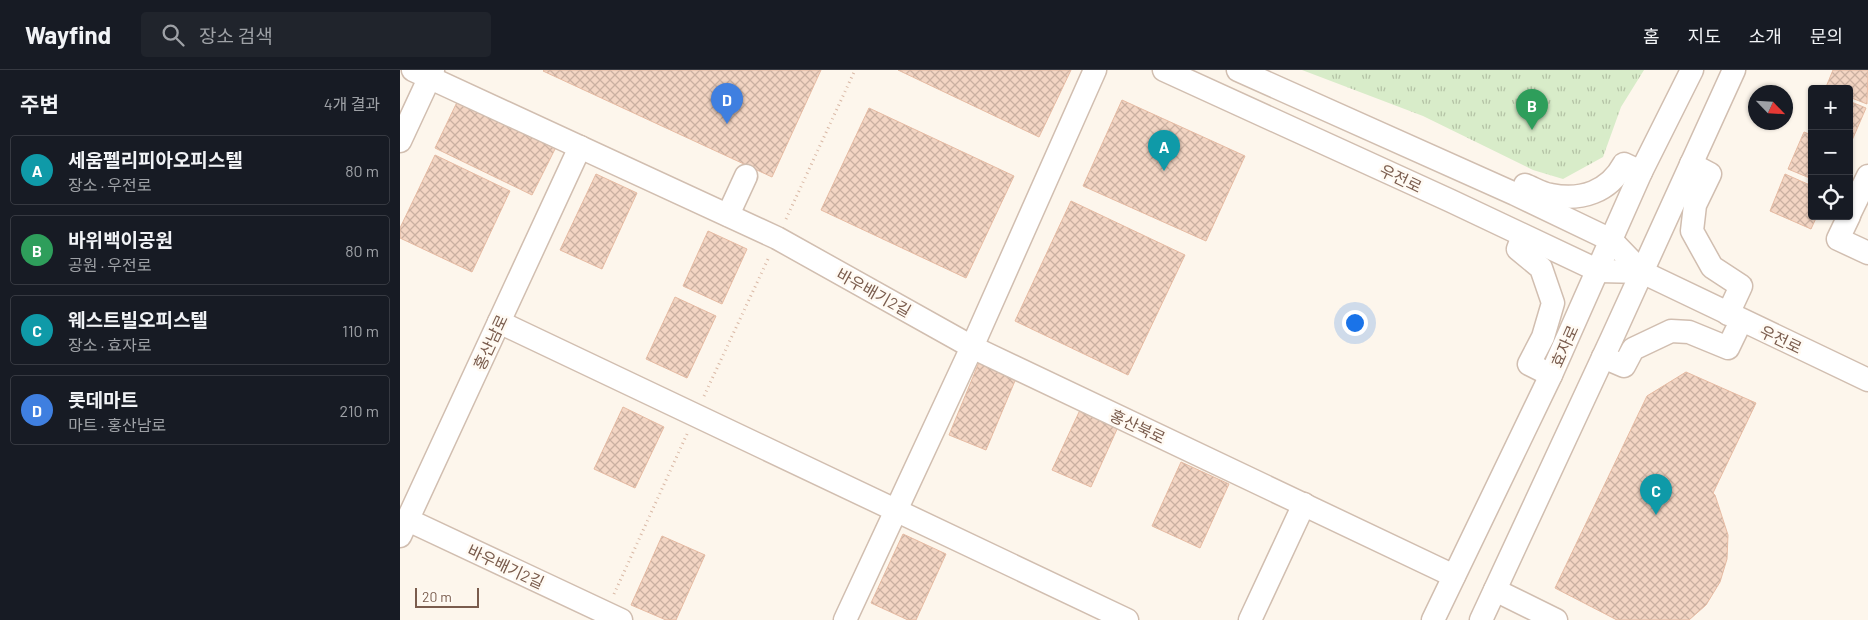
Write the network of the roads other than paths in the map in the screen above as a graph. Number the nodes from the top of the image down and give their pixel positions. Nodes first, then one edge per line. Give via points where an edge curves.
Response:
1 (1095, 70) edge
2 (1164, 70) edge
3 (1238, 70) edge
4 (1692, 70) edge
5 (1734, 70) edge
6 (425, 73) edge
7 (400, 140) edge
8 (580, 147) junction
9 (1692, 164) junction
10 (1641, 172) junction
11 (746, 176) dead end
12 (1868, 176) edge
13 (1515, 194) junction
14 (1853, 208) edge
15 (728, 215) junction
16 (1847, 220) edge
17 (1524, 236) junction
18 (1611, 240) junction
19 (1868, 253) edge
20 (1599, 271) junction
21 (1642, 272) junction
22 (1735, 317) junction
23 (499, 322) junction
24 (972, 347) junction
25 (1603, 356) junction
26 (1551, 375) junction
27 (1868, 380) edge
28 (1304, 504) junction
29 (897, 510) junction
30 (404, 528) edge
31 (1454, 576) junction
32 (1495, 590) junction
33 (613, 616) edge
34 (845, 620) edge
35 (1127, 620) edge
36 (1250, 620) edge
37 (1433, 620) edge
38 (1481, 620) edge
39 (1556, 620) edge

1 - 24 street
2 - 17 street, 우전로
3 - 13 street, 우전로
4 - 10 street, 효자로
5 - 9 street
6 - 7 street
6 - 8 street
8 - 15 street
8 - 23 street, 홍산남로
9 - 21 street
9 - 22 street via 1710,174 1695,205 1692,231 1712,268 1741,286
10 - 13 street via 1624,164 1618,175 1601,189 1580,197 1549,195 1522,183
10 - 18 street, 효자로
11 - 15 street
12 - 14 street
13 - 18 street, 우전로
15 - 24 street, 바우배기2길 via 777,238
16 - 19 street via 1838,239
17 - 20 street, 우전로
17 - 26 street via 1518,249 1541,268 1553,303 1543,337 1529,364
18 - 20 street, 효자로
18 - 21 street, 우전로
20 - 21 street, 우전로
20 - 26 street, 효자로
21 - 22 street, 우전로
21 - 25 street
22 - 25 street via 1728,348 1689,332 1671,331 1633,348 1624,366
22 - 27 street, 우전로
23 - 29 street
23 - 30 street, 홍산남로
24 - 28 street, 홍산북로
24 - 29 street
25 - 32 street
26 - 31 street, 효자로
28 - 31 street, 홍산북로
28 - 36 street
29 - 34 street
29 - 35 street
30 - 33 street, 바우배기2길
31 - 37 street, 효자로
32 - 38 street
32 - 39 street

